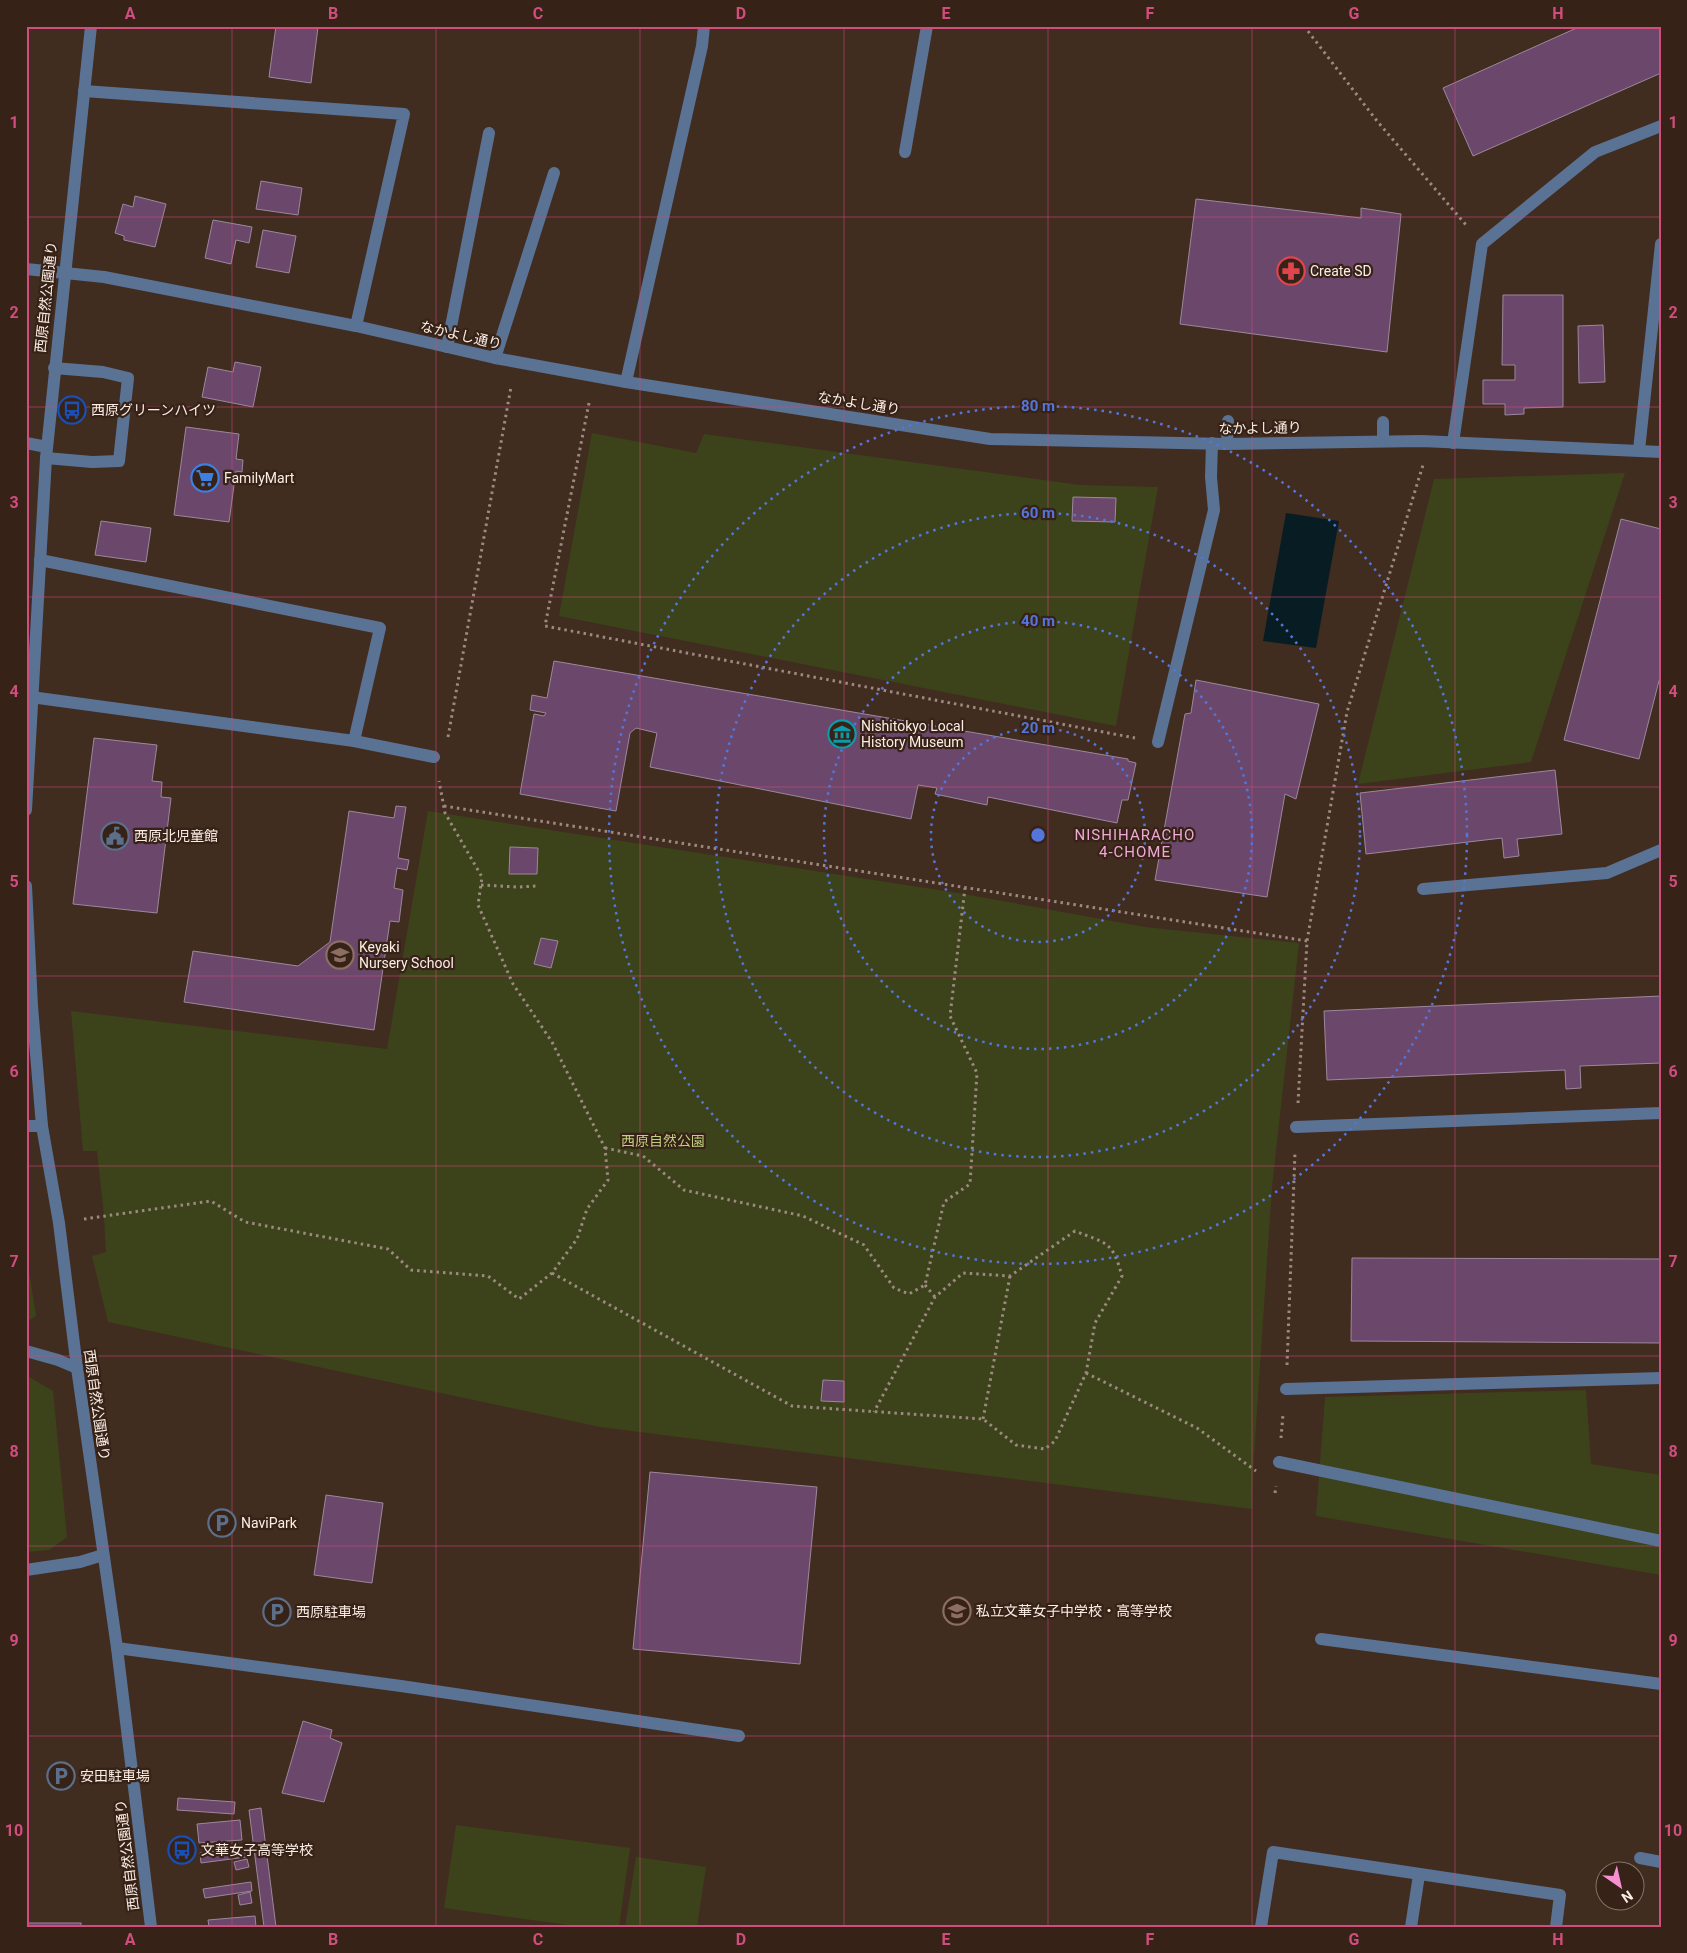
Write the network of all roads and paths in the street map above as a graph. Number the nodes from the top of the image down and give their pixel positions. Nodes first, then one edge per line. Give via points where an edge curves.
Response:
1 (91, 26) edge
2 (704, 26) edge
3 (927, 26) edge
4 (1304, 26) edge
5 (84, 91) junction
6 (1661, 126) edge
7 (489, 133) dead end
8 (905, 152) dead end
9 (554, 173) dead end
10 (1482, 244) junction
11 (1661, 244) edge
12 (26, 269) edge
13 (65, 272) junction
14 (356, 326) junction
15 (447, 347) junction
16 (495, 358) junction
17 (516, 362) junction
18 (54, 368) junction
19 (626, 382) junction
20 (589, 403) dead end
21 (1228, 421) dead end
22 (1383, 422) dead end
23 (1383, 441) junction
24 (1422, 442) junction
25 (26, 443) edge
26 (1212, 443) junction
27 (1453, 443) junction
28 (1227, 444) junction
29 (1639, 450) junction
30 (46, 452) junction
31 (1661, 452) edge
32 (40, 560) junction
33 (32, 697) junction
34 (354, 741) junction
35 (1158, 742) joint
36 (434, 757) junction
37 (444, 806) junction
38 (26, 810) edge
39 (1661, 850) edge
40 (481, 885) junction
41 (26, 886) edge
42 (537, 886) dead end
43 (965, 888) junction
44 (1423, 888) dead end
45 (1307, 941) junction
46 (1661, 1113) edge
47 (26, 1126) edge
48 (42, 1126) junction
49 (1296, 1127) junction
50 (605, 1148) junction
51 (84, 1219) dead end
52 (552, 1273) junction
53 (1010, 1276) junction
54 (925, 1285) junction
55 (936, 1297) junction
56 (26, 1351) edge
57 (77, 1368) junction
58 (1086, 1373) junction
59 (1661, 1378) edge
60 (1286, 1389) junction
61 (874, 1412) junction
62 (982, 1419) junction
63 (1279, 1462) junction
64 (1253, 1470) dead end
65 (1275, 1493) dead end
66 (1661, 1541) edge
67 (103, 1555) junction
68 (26, 1570) edge
69 (1321, 1639) dead end
70 (117, 1648) junction
71 (1661, 1684) edge
72 (739, 1736) dead end
73 (1640, 1858) dead end
74 (1661, 1862) edge
75 (1419, 1875) junction
76 (151, 1927) edge
77 (1261, 1927) edge
78 (1411, 1927) edge
79 (1556, 1927) edge

1 - 5 street, 西原自然公園通り
2 - 19 street
3 - 8 street
4 - 10 path via 1377,122
5 - 13 street, 西原自然公園通り
5 - 14 street via 404,114
6 - 10 street via 1595,152
7 - 15 street
9 - 16 street
10 - 27 street
11 - 29 street
12 - 13 street, なかよし通り
13 - 14 street, なかよし通り
13 - 18 street, 西原自然公園通り
14 - 15 street, なかよし通り
15 - 16 street, なかよし通り
16 - 17 street, なかよし通り
17 - 19 street, なかよし通り
17 - 36 path via 448,741
18 - 30 street, 西原自然公園通り
18 - 30 street via 103,372 128,378 119,461 92,462
19 - 26 street, なかよし通り via 990,439
20 - 35 path via 545,626
21 - 28 street
22 - 23 street
23 - 24 street, なかよし通り
23 - 28 street, なかよし通り
24 - 27 street, なかよし通り
24 - 45 path via 1423,466 1348,712
25 - 30 street
26 - 28 street, なかよし通り
26 - 35 street via 1214,510
27 - 29 street, なかよし通り
29 - 31 street, なかよし通り
30 - 32 street, 西原自然公園通り
32 - 33 street, 西原自然公園通り
32 - 34 street via 380,628
33 - 34 street
33 - 38 street, 西原自然公園通り
34 - 36 street
36 - 37 path
37 - 40 path via 482,877
37 - 43 path
39 - 44 street via 1607,873
40 - 42 path
40 - 50 path via 478,905 513,984 552,1042
41 - 48 street, 西原自然公園通り
43 - 45 path
43 - 54 path via 950,1016 977,1073 970,1184 944,1202
45 - 49 path
46 - 49 street
47 - 48 street
48 - 57 street, 西原自然公園通り via 59,1223
49 - 60 path
50 - 52 path via 608,1180 587,1209 577,1238
50 - 54 path via 643,1156 684,1190 803,1216 864,1245 894,1288 909,1294
51 - 52 path via 211,1201 245,1222 388,1249 411,1270 488,1276 519,1299
52 - 61 path via 792,1406
53 - 55 path via 963,1272
53 - 58 path via 1075,1231 1107,1244 1116,1254 1122,1276 1095,1323
53 - 62 path
54 - 55 path
55 - 61 path
56 - 57 street
57 - 67 street, 西原自然公園通り
58 - 62 path via 1054,1441 1045,1449 1016,1445
58 - 64 path via 1197,1428
59 - 60 street
60 - 63 path
61 - 62 path
63 - 65 path
63 - 66 street
67 - 68 street
67 - 70 street, 西原自然公園通り
69 - 71 street
70 - 72 street
70 - 76 street, 西原自然公園通り
73 - 74 street
75 - 77 street via 1273,1852
75 - 78 street
75 - 79 street via 1560,1895

